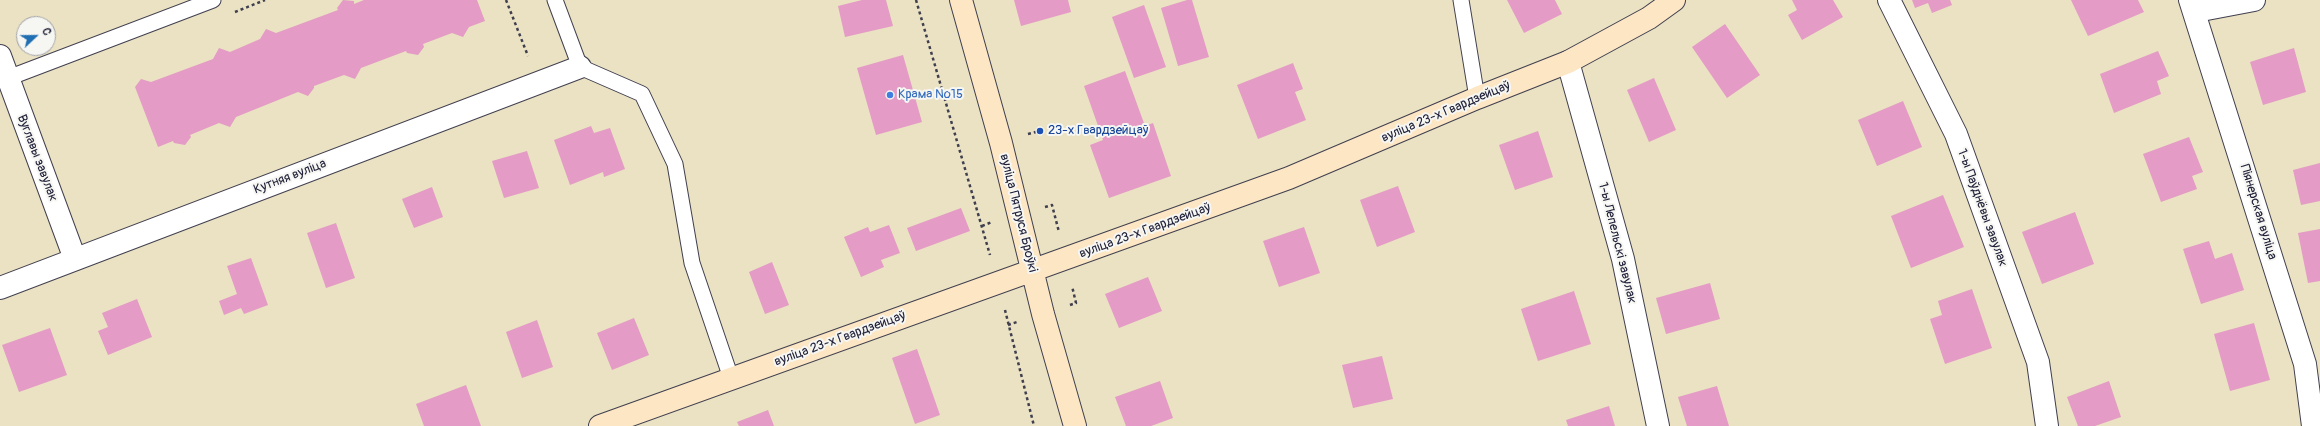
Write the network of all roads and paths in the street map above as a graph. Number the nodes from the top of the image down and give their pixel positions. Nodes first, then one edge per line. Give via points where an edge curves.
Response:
1 (211, 0) edge
2 (506, 0) edge
3 (555, 0) edge
4 (916, 0) edge
5 (961, 0) edge
6 (1461, 0) edge
7 (1674, 0) edge
8 (1889, 0) edge
9 (2254, 0) edge
10 (2193, 6) edge
11 (0, 56) edge
12 (1568, 62) junction
13 (580, 67) junction
14 (8, 78) junction
15 (538, 82) junction
16 (1477, 98) junction
17 (75, 259) junction
18 (1033, 270) junction
19 (998, 283) junction
20 (0, 288) edge
21 (731, 378) junction
22 (600, 426) edge
23 (1034, 426) edge
24 (1075, 426) edge
25 (1658, 426) edge
26 (2047, 426) edge
27 (2312, 426) edge

1 - 14 lane
2 - 15 path
3 - 13 lane
4 - 19 path
5 - 18 street, вуліца Пятруся Броўкі
6 - 16 lane
7 - 12 street, вуліца 23-х Гвардзейцаў via 1649,18
8 - 26 street, 1-ы Паўднёвы завулак via 1956,134 2038,362
9 - 10 street
10 - 27 street, Піянерская вуліца via 2305,364
11 - 14 street, Вуглавы завулак
12 - 16 street, вуліца 23-х Гвардзейцаў
12 - 25 street, 1-ы Лепельскі завулак via 1623,259
13 - 15 street, Кутняя вуліца
13 - 21 lane via 642,94 675,164 692,263
14 - 17 street, Вуглавы завулак
15 - 17 street, Кутняя вуліца
16 - 18 street, вуліца 23-х Гвардзейцаў via 1289,178
17 - 20 street, Кутняя вуліца
18 - 19 street, вуліца 23-х Гвардзейцаў
18 - 24 street, вуліца Пятруся Броўкі
19 - 21 street, вуліца 23-х Гвардзейцаў
19 - 23 path
21 - 22 street, вуліца 23-х Гвардзейцаў

